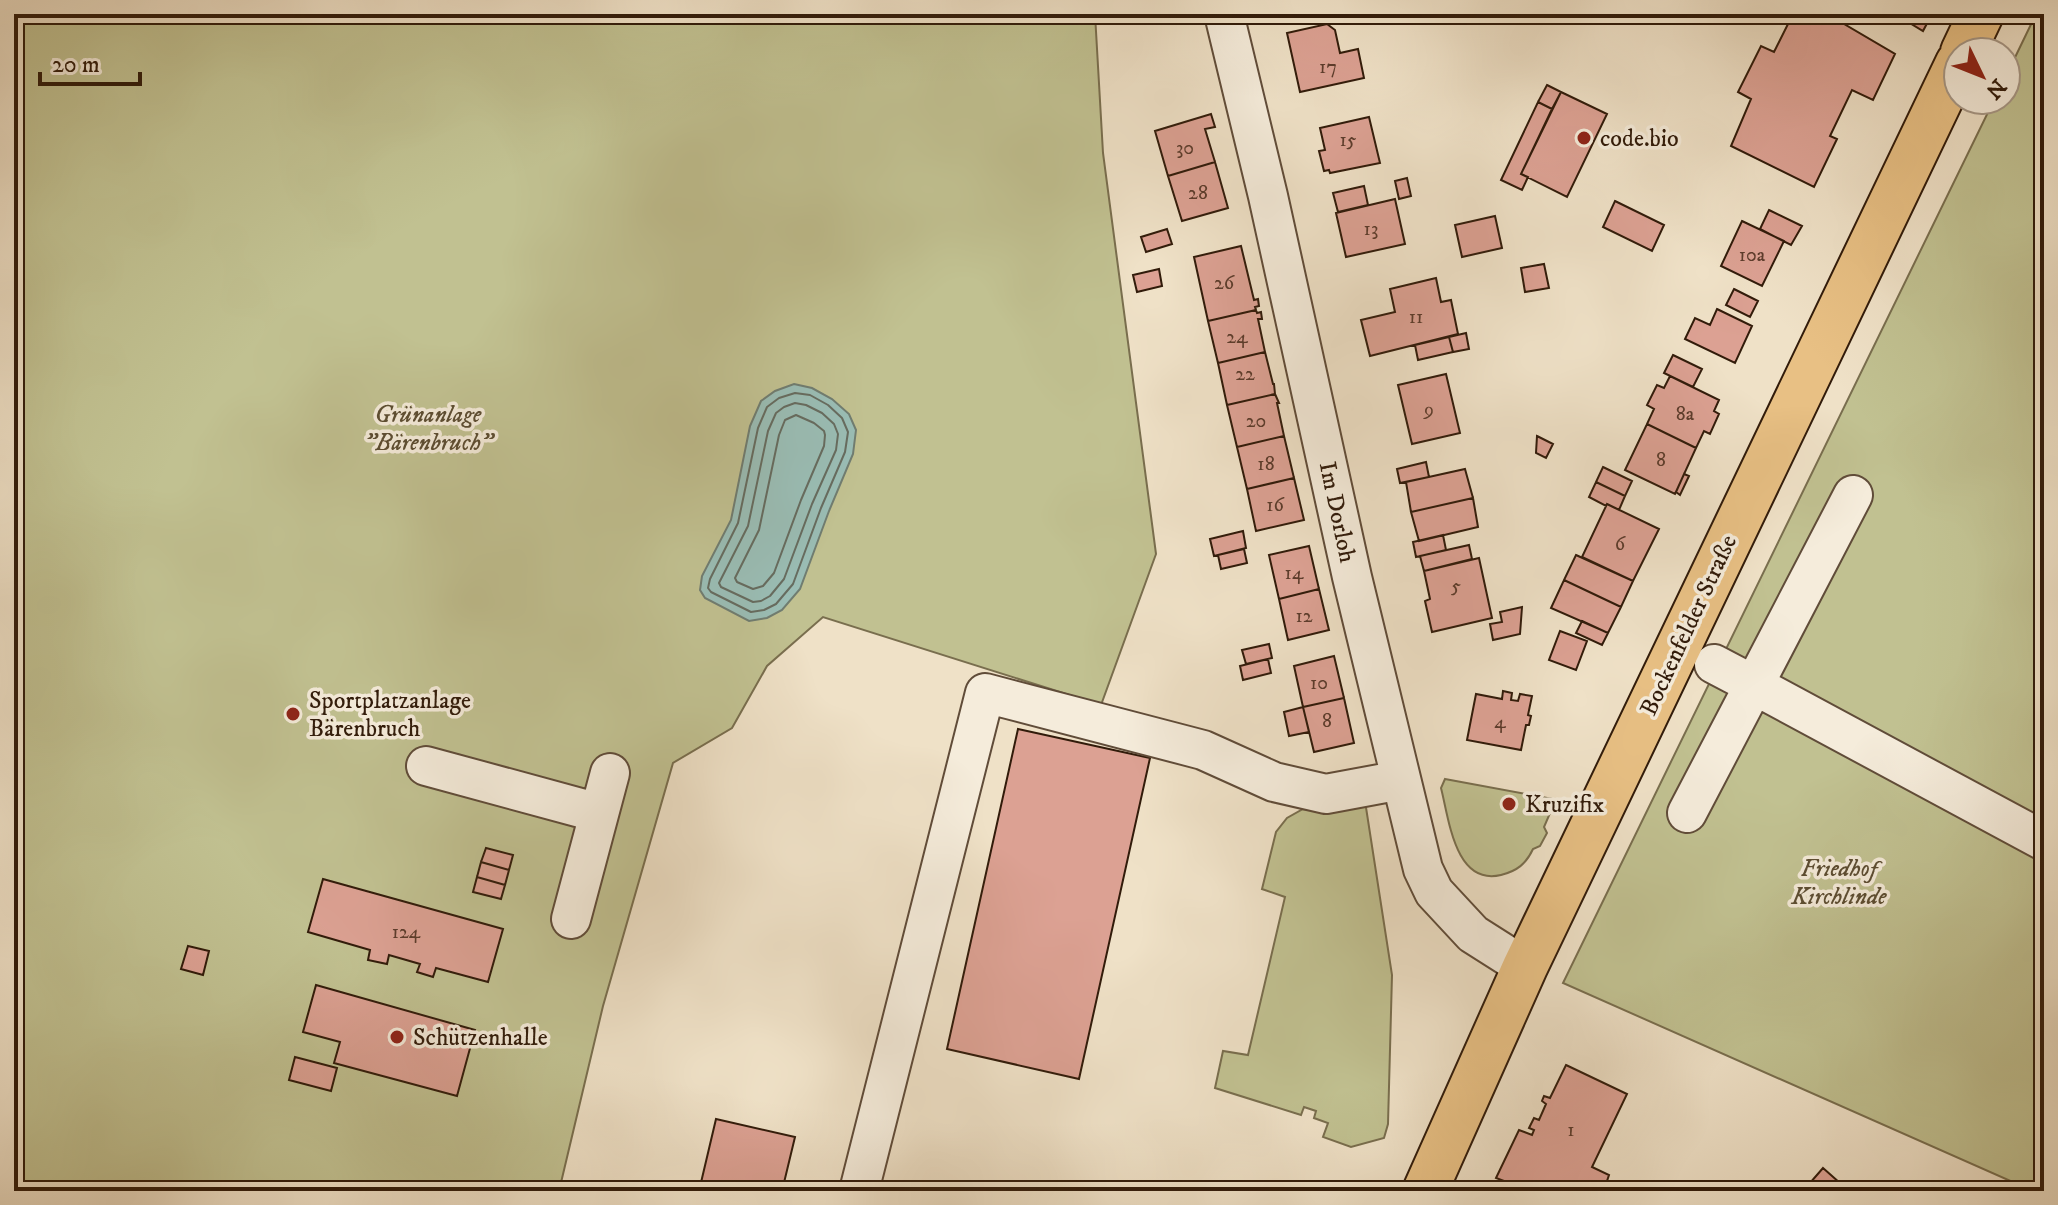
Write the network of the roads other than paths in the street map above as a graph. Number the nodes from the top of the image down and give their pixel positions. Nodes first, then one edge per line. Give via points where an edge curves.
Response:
1 (1224, 14) edge
2 (1981, 14) edge
3 (1971, 36) edge
4 (1942, 96) edge
5 (1853, 495) dead end
6 (1714, 664) dead end
7 (1754, 685) junction
8 (426, 766) dead end
9 (610, 773) dead end
10 (1401, 780) junction
11 (599, 813) junction
12 (1687, 813) dead end
13 (2044, 841) edge
14 (571, 919) dead end
15 (1525, 967) junction
16 (859, 1191) edge
17 (1425, 1191) edge

1 - 10 street, Im Dorloh
2 - 3 main road
4 - 15 main road, Bockenfelder Straße
5 - 7 street
6 - 7 street
7 - 12 street
7 - 13 street
8 - 11 street
9 - 11 street
10 - 15 street, Im Dorloh via 1423,869 1434,892 1473,934
10 - 16 street via 1326,794 1274,782 1203,750 985,693
11 - 14 street
15 - 17 main road, Bockenfelder Straße

